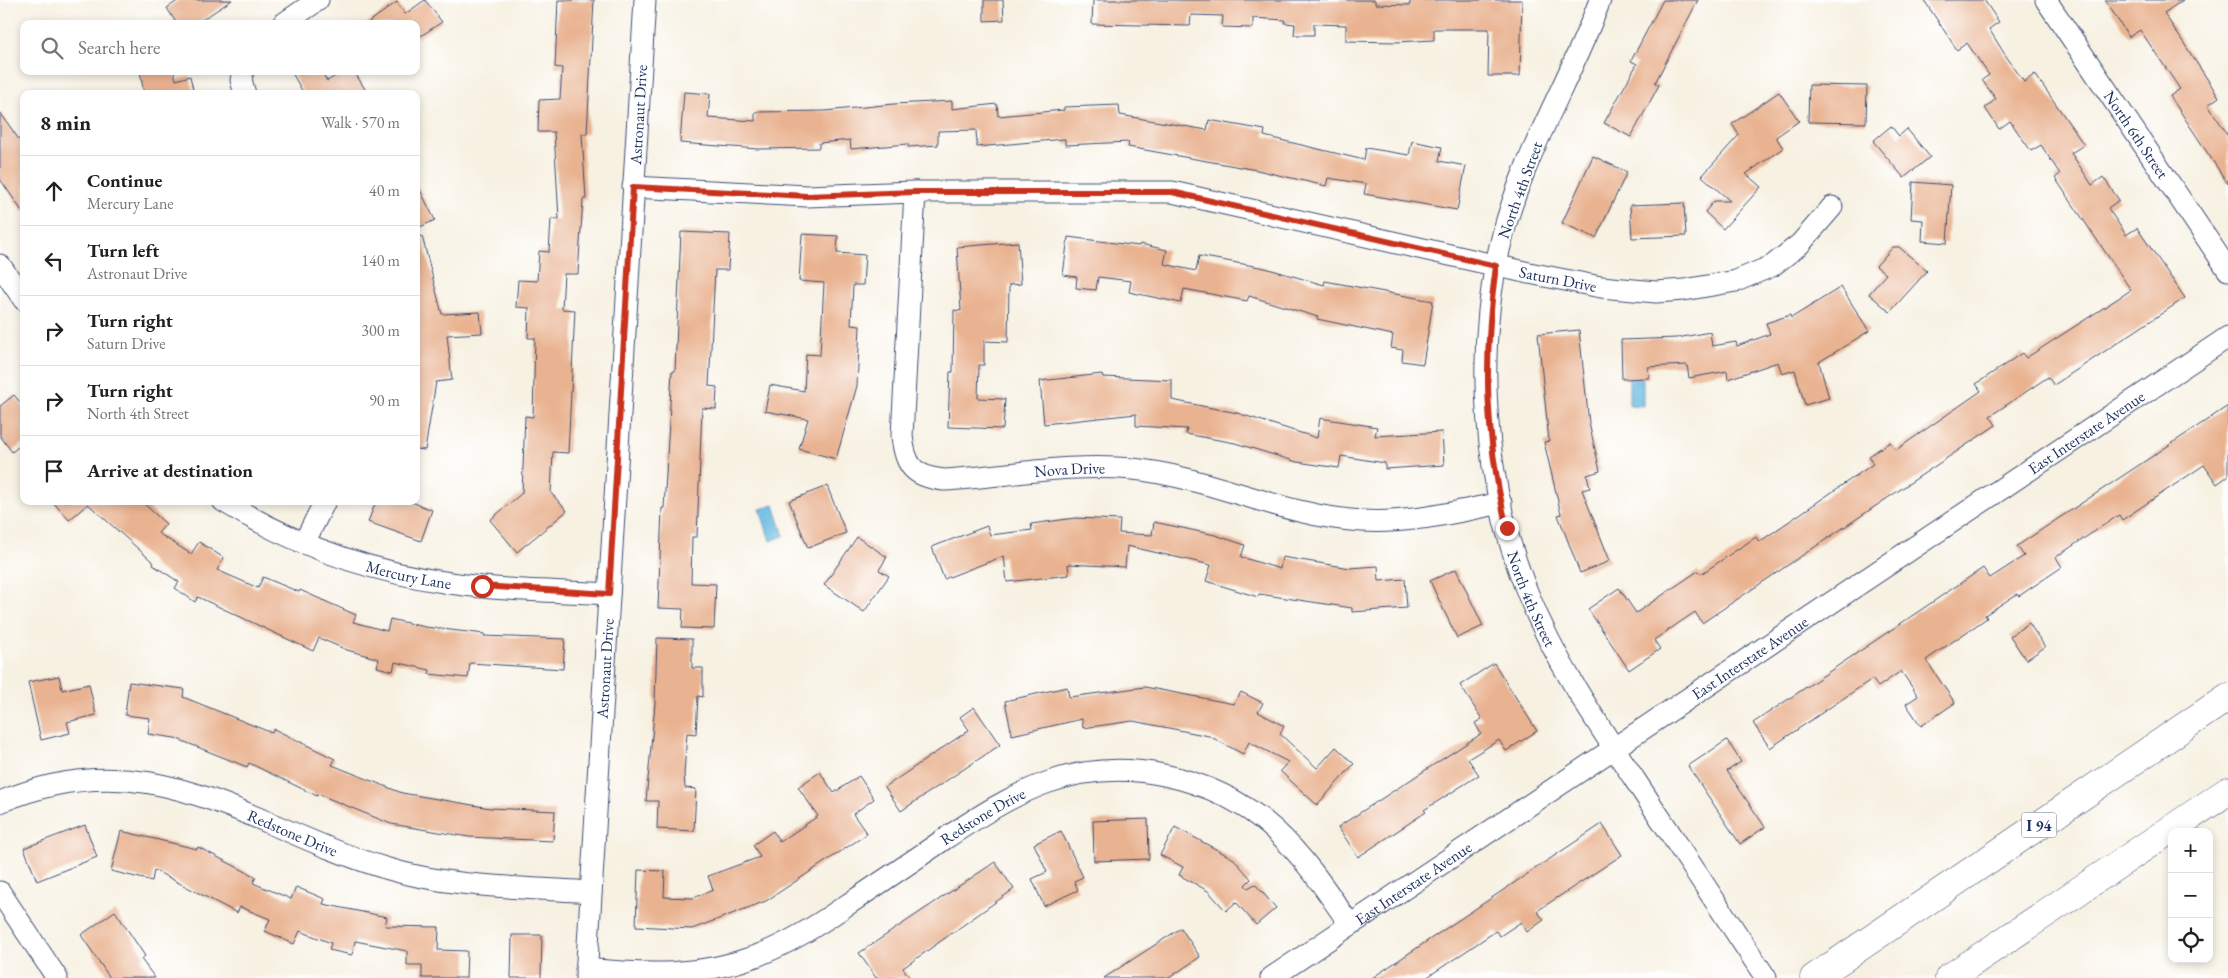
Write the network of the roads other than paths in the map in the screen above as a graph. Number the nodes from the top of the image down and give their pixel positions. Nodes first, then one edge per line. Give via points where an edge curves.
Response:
1 (318, 0) edge
2 (645, 0) edge
3 (1600, 0) edge
4 (2046, 0) edge
5 (289, 20) edge
6 (242, 75) edge
7 (244, 90) edge
8 (633, 187) junction
9 (915, 192) junction
10 (1832, 207) dead end
11 (0, 265) edge
12 (1496, 266) junction
13 (2228, 270) edge
14 (20, 294) edge
15 (2228, 337) edge
16 (1501, 503) junction
17 (231, 505) edge
18 (322, 505) edge
19 (304, 543) junction
20 (609, 594) junction
21 (2228, 697) edge
22 (1614, 748) junction
23 (2228, 790) edge
24 (0, 802) edge
25 (0, 892) edge
26 (591, 892) junction
27 (1350, 925) junction
28 (586, 974) edge
29 (56, 978) edge
30 (1272, 978) edge
31 (1766, 978) edge
32 (1814, 978) edge
33 (1949, 978) edge

1 - 5 street
2 - 8 street, Astronaut Drive
3 - 12 street, North 4th Street via 1530,156 1507,219
4 - 13 street, North 6th Street
6 - 7 street
8 - 9 street, Saturn Drive via 807,196
8 - 20 street, Astronaut Drive
9 - 12 street, Saturn Drive via 1172,192
9 - 16 street, Nova Drive via 902,436 908,463 916,473 944,480 1055,468 1134,470 1180,478 1310,513 1361,521 1413,520
10 - 12 street, Saturn Drive via 1800,244 1779,262 1756,274 1708,287 1628,291
11 - 14 street
12 - 16 street, North 4th Street via 1488,330 1487,400
15 - 22 street, East Interstate Avenue
16 - 22 street, North 4th Street via 1515,560 1542,625 1568,676
17 - 19 street, Mercury Lane
18 - 19 street
19 - 20 street, Mercury Lane via 369,566 423,579
20 - 26 street, Astronaut Drive
21 - 32 highway, I 94
22 - 27 street, East Interstate Avenue
22 - 31 street, North 4th Street
23 - 33 highway
24 - 26 street, Redstone Drive via 68,782 95,778 143,780 215,800 325,848 415,876 448,882
25 - 29 street
26 - 28 street, Astronaut Drive
27 - 28 street, Redstone Drive via 1302,857 1245,806 1175,778 1104,770 1052,780 1010,797 805,933 756,956 701,972
27 - 30 street, East Interstate Avenue

